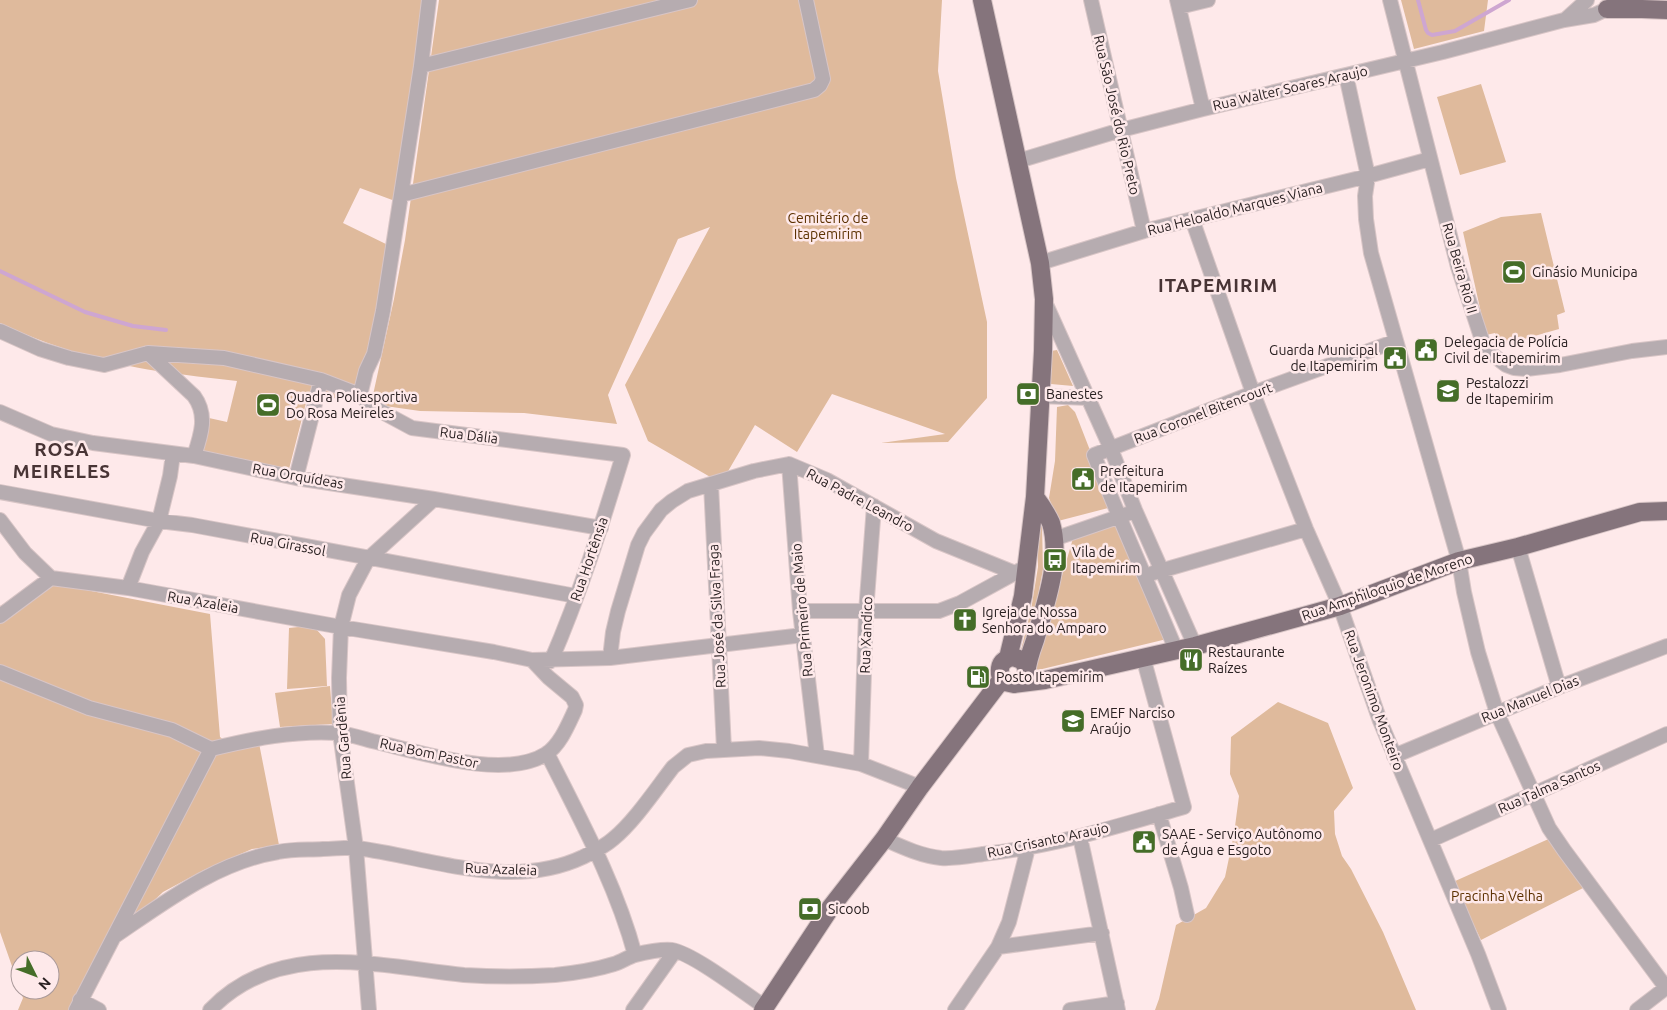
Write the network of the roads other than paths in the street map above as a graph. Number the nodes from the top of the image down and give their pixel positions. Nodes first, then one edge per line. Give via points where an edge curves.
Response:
1 (429, 0) edge
2 (690, 0) edge
3 (806, 0) edge
4 (982, 0) edge
5 (1091, 0) edge
6 (1208, 0) edge
7 (1390, 0) edge
8 (1587, 0) edge
9 (1641, 0) edge
10 (1178, 4) edge
11 (1614, 5) edge
12 (1662, 10) edge
13 (1564, 20) junction
14 (1406, 61) junction
15 (421, 66) junction
16 (1346, 75) junction
17 (1203, 109) junction
18 (1121, 130) junction
19 (1430, 159) junction
20 (1018, 161) junction
21 (1368, 176) junction
22 (401, 195) junction
23 (1192, 219) junction
24 (1144, 231) junction
25 (1040, 264) junction
26 (1044, 299) junction
27 (1, 335) edge
28 (1396, 341) junction
29 (1667, 347) edge
30 (148, 353) junction
31 (321, 380) junction
32 (360, 394) junction
33 (1253, 394) junction
34 (1040, 396) junction
35 (1088, 398) junction
36 (0, 412) edge
37 (1111, 449) junction
38 (173, 454) junction
39 (623, 455) joint
40 (194, 456) junction
41 (789, 464) junction
42 (296, 478) junction
43 (711, 484) junction
44 (0, 492) edge
45 (1035, 497) junction
46 (434, 499) junction
47 (874, 506) junction
48 (1135, 510) junction
49 (1667, 511) edge
50 (1118, 517) junction
51 (0, 520) edge
52 (159, 521) junction
53 (601, 528) junction
54 (1306, 529) junction
55 (1054, 539) junction
56 (1518, 547) junction
57 (368, 559) junction
58 (1459, 560) junction
59 (1021, 569) junction
60 (1161, 572) junction
61 (1145, 575) junction
62 (51, 578) junction
63 (128, 588) junction
64 (576, 596) junction
65 (1340, 606) junction
66 (800, 611) junction
67 (866, 612) junction
68 (0, 616) edge
69 (341, 627) junction
70 (803, 635) junction
71 (718, 645) junction
72 (1194, 646) junction
73 (1667, 646) edge
74 (1176, 650) junction
75 (1143, 657) junction
76 (610, 658) junction
77 (532, 660) junction
78 (551, 660) junction
79 (0, 672) edge
80 (1015, 677) junction
81 (1559, 687) junction
82 (1497, 713) junction
83 (340, 733) junction
84 (1667, 734) edge
85 (211, 749) junction
86 (724, 749) junction
87 (547, 753) junction
88 (817, 756) junction
89 (1394, 756) junction
90 (861, 764) junction
91 (920, 787) junction
92 (1534, 794) junction
93 (1159, 814) junction
94 (1080, 837) junction
95 (884, 838) junction
96 (1430, 840) junction
97 (356, 848) junction
98 (1028, 848) junction
99 (596, 851) junction
100 (1187, 916) dead end
101 (1102, 933) junction
102 (115, 936) junction
103 (998, 947) junction
104 (675, 951) junction
105 (635, 955) junction
106 (364, 963) junction
107 (1667, 988) edge
108 (78, 1005) edge
109 (1117, 1006) edge
110 (764, 1009) edge
111 (99, 1010) edge
112 (210, 1010) edge
113 (369, 1010) edge
114 (634, 1010) edge
115 (955, 1010) edge
116 (1070, 1010) edge
117 (1499, 1010) edge
118 (1637, 1010) edge

1 - 15 street
2 - 15 street
3 - 22 street via 822,79 814,90
4 - 20 main road
5 - 18 street, Rua São José do Rio Preto
6 - 10 street
7 - 14 street, Rua Beira Rio II
8 - 13 street, Rua Walter Soares Araujo
9 - 12 main road
10 - 17 street
11 - 12 main road
11 - 13 street, Rua Walter Soares Araujo via 1585,17
13 - 14 street, Rua Walter Soares Araujo
14 - 16 street, Rua Walter Soares Araujo
14 - 19 street, Rua Beira Rio II
15 - 22 street
16 - 17 street, Rua Walter Soares Araujo
16 - 21 street
17 - 18 street, Rua Walter Soares Araujo
18 - 20 street, Rua Walter Soares Araujo
18 - 24 street, Rua São José do Rio Preto
19 - 21 street, Rua Heloaldo Marques Viana
19 - 29 street, Rua Beira Rio II via 1458,267 1482,340 1499,361 1514,368 1542,368
20 - 25 main road
21 - 23 street, Rua Heloaldo Marques Viana
21 - 28 street via 1365,196 1367,229
22 - 32 street via 374,354
23 - 24 street, Rua Heloaldo Marques Viana
23 - 33 street, Rua Jeronimo Monteiro
24 - 25 street, Rua Heloaldo Marques Viana
25 - 26 main road
26 - 34 main road
26 - 35 street
27 - 30 street, Rua Dália via 69,358 104,365
28 - 33 street, Rua Coronel Bitencourt
28 - 58 street
30 - 31 street, Rua Dália via 224,358
30 - 40 street via 200,404 202,425
31 - 32 street, Rua Dália
31 - 42 street
32 - 39 street, Rua Dália via 373,407 412,428
33 - 37 street, Rua Coronel Bitencourt
33 - 54 street, Rua Jeronimo Monteiro
34 - 35 street
34 - 45 main road
35 - 37 street
36 - 38 street, Rua Orquídeas via 51,434
37 - 48 street
37 - 50 street, Rua Coronel Bitencourt via 1094,455
38 - 40 street, Rua Orquídeas
38 - 52 street
39 - 53 street, Rua Hortênsia
40 - 42 street, Rua Orquídeas
41 - 43 street, Rua Padre Leandro
41 - 47 street, Rua Padre Leandro
41 - 66 street, Rua Primeiro de Maio
42 - 46 street, Rua Orquídeas
43 - 71 street, Rua José da Silva Fraga
43 - 76 street, Rua Padre Leandro via 688,490 672,500 644,533 618,611
44 - 52 street, Rua Girassol
45 - 55 main road via 1050,522
45 - 59 main road
46 - 53 street, Rua Orquídeas
46 - 57 street, Rua Gardênia
47 - 59 street, Rua Padre Leandro via 936,541
47 - 67 street, Rua Xandico
48 - 50 street
48 - 60 street
49 - 56 main road, Rua Amphiloquio de Moreno via 1640,512
50 - 55 street
50 - 61 street
51 - 62 street via 25,553
52 - 57 street, Rua Girassol
52 - 63 street
53 - 64 street, Rua Hortênsia
54 - 60 street
54 - 65 street, Rua Jeronimo Monteiro
55 - 80 main road via 1054,560 1046,601
56 - 58 main road, Rua Amphiloquio de Moreno
56 - 81 street
57 - 64 street, Rua Girassol
57 - 69 street, Rua Gardênia via 349,595
58 - 65 main road, Rua Amphiloquio de Moreno
58 - 82 street via 1478,652
59 - 67 street via 939,611
59 - 80 main road via 1022,602 1008,658 999,669
60 - 61 street
60 - 72 street
61 - 74 street
62 - 63 street, Rua Azaleia
62 - 68 street
63 - 69 street, Rua Azaleia
64 - 78 street, Rua Hortênsia
65 - 72 main road, Rua Amphiloquio de Moreno
65 - 89 street, Rua Jeronimo Monteiro
66 - 67 street
66 - 70 street, Rua Primeiro de Maio
67 - 90 street, Rua Xandico
69 - 77 street, Rua Azaleia
69 - 83 street, Rua Gardênia
70 - 71 street
70 - 88 street, Rua Primeiro de Maio
71 - 76 street
71 - 86 street, Rua José da Silva Fraga
72 - 74 main road, Rua Amphiloquio de Moreno
73 - 81 street, Rua Manuel Dias
74 - 75 main road
75 - 80 main road via 1044,680
75 - 93 street, Rua Crisanto Araujo via 1184,807
76 - 78 street, Rua Azaleia
77 - 78 street, Rua Azaleia
77 - 87 street via 572,697 576,705 565,731
79 - 85 street via 89,708 172,730
80 - 91 main road
81 - 82 street, Rua Manuel Dias
82 - 89 street, Rua Manuel Dias
82 - 92 street
83 - 85 street, Rua Bom Pastor via 291,734
83 - 87 street, Rua Bom Pastor via 488,766 530,760
83 - 97 street, Rua Gardênia
84 - 92 street, Rua Talma Santos
85 - 102 street
86 - 88 street, Rua Azaleia via 759,748
86 - 99 street, Rua Azaleia via 680,760 618,834
87 - 99 street
88 - 90 street, Rua Azaleia
89 - 96 street, Rua Jeronimo Monteiro
90 - 91 street, Rua Azaleia
91 - 95 main road
92 - 96 street, Rua Talma Santos
92 - 107 street via 1557,840
93 - 94 street, Rua Crisanto Araujo
93 - 100 street
94 - 98 street, Rua Crisanto Araujo
94 - 101 street
95 - 98 street, Rua Crisanto Araujo via 910,851 944,858
95 - 110 main road via 831,907
96 - 117 street, Rua Jeronimo Monteiro
97 - 99 street, Rua Azaleia via 470,869 525,872 557,867
97 - 102 street, Rua Azaleia via 281,851 239,862 164,902
97 - 106 street, Rua Gardênia
98 - 103 street via 1013,909
99 - 105 street via 619,903
101 - 103 street
101 - 109 street
102 - 108 street
103 - 115 street
104 - 105 street
104 - 110 street via 699,962
104 - 114 street
105 - 106 street via 588,971 514,977
106 - 112 street via 327,961 268,971 236,988
106 - 113 street, Rua Gardênia
107 - 118 street
108 - 111 street
109 - 116 street

